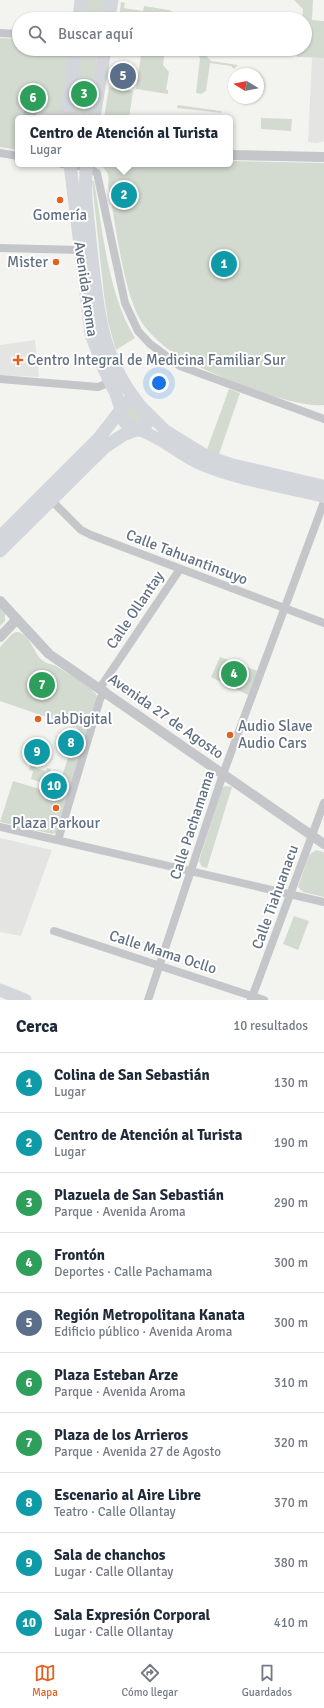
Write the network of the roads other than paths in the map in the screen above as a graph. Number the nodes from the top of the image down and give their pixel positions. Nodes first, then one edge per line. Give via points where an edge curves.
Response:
1 (81, 0) edge
2 (112, 0) edge
3 (80, 12) edge
4 (110, 12) edge
5 (0, 33) edge
6 (12, 34) edge
7 (75, 56) edge
8 (104, 56) edge
9 (67, 115) edge
10 (94, 115) edge
11 (0, 153) edge
12 (233, 155) edge
13 (15, 156) edge
14 (324, 157) edge
15 (67, 167) edge
16 (86, 167) edge
17 (88, 167) edge
18 (0, 248) edge
19 (80, 250) junction
20 (0, 379) edge
21 (111, 382) junction
22 (142, 407) junction
23 (120, 410) junction
24 (324, 419) edge
25 (137, 430) junction
26 (324, 486) edge
27 (324, 497) edge
28 (51, 500) junction
29 (324, 502) edge
30 (0, 536) edge
31 (0, 551) edge
32 (180, 569) junction
33 (0, 601) edge
34 (286, 609) junction
35 (17, 619) junction
36 (324, 623) edge
37 (0, 637) edge
38 (103, 690) junction
39 (223, 774) junction
40 (324, 803) edge
41 (0, 827) edge
42 (312, 836) junction
43 (58, 840) junction
44 (324, 844) edge
45 (191, 872) junction
46 (291, 894) junction
47 (324, 902) edge
48 (54, 930) dead end
49 (160, 965) junction
50 (0, 990) edge
51 (252, 998) edge
52 (25, 1000) edge
53 (148, 1000) edge
54 (264, 1000) edge

1 - 3 main road
2 - 4 main road
5 - 6 street
7 - 9 main road
8 - 10 main road
11 - 13 street
12 - 14 street
15 - 19 main road, Avenida Aroma
16 - 22 main road, Avenida Aroma via 86,200 101,329 116,368 130,393
17 - 24 street via 97,173 99,178 125,303 138,330 150,344 180,366
18 - 19 street
19 - 21 main road, Avenida Aroma via 91,334
20 - 21 street via 98,387
21 - 23 main road, Avenida Aroma
22 - 23 main road via 128,402
22 - 25 main road via 146,424
22 - 26 main road, Avenida Aroma via 165,430 207,456
23 - 25 main road via 124,422
23 - 30 main road via 99,438
25 - 27 main road via 157,437 200,464 218,471
25 - 28 main road via 112,441
28 - 31 main road
28 - 32 street, Calle Tahuantinsuyo via 81,530
29 - 34 street, Calle Pachamama
32 - 34 street, Calle Tahuantinsuyo
32 - 38 street, Calle Ollantay
33 - 35 street, Avenida 27 de Agosto
34 - 36 street, Calle Tahuantinsuyo
34 - 39 street, Calle Pachamama
35 - 37 street
35 - 38 street, Avenida 27 de Agosto via 49,654
38 - 39 street, Avenida 27 de Agosto
38 - 43 street, Calle Ollantay
39 - 42 street, Avenida 27 de Agosto
39 - 45 street, Calle Pachamama
40 - 42 street, Calle Tiahuanacu
41 - 43 street
42 - 44 street, Avenida 27 de Agosto
42 - 46 street, Calle Tiahuanacu
43 - 45 street
45 - 46 street
45 - 49 street, Calle Pachamama
46 - 47 street
46 - 51 street, Calle Tiahuanacu
48 - 49 street, Calle Mama Ocllo
49 - 51 street, Calle Mama Ocllo
49 - 53 street, Calle Pachamama
50 - 52 main road
51 - 54 street, Calle Mama Ocllo

